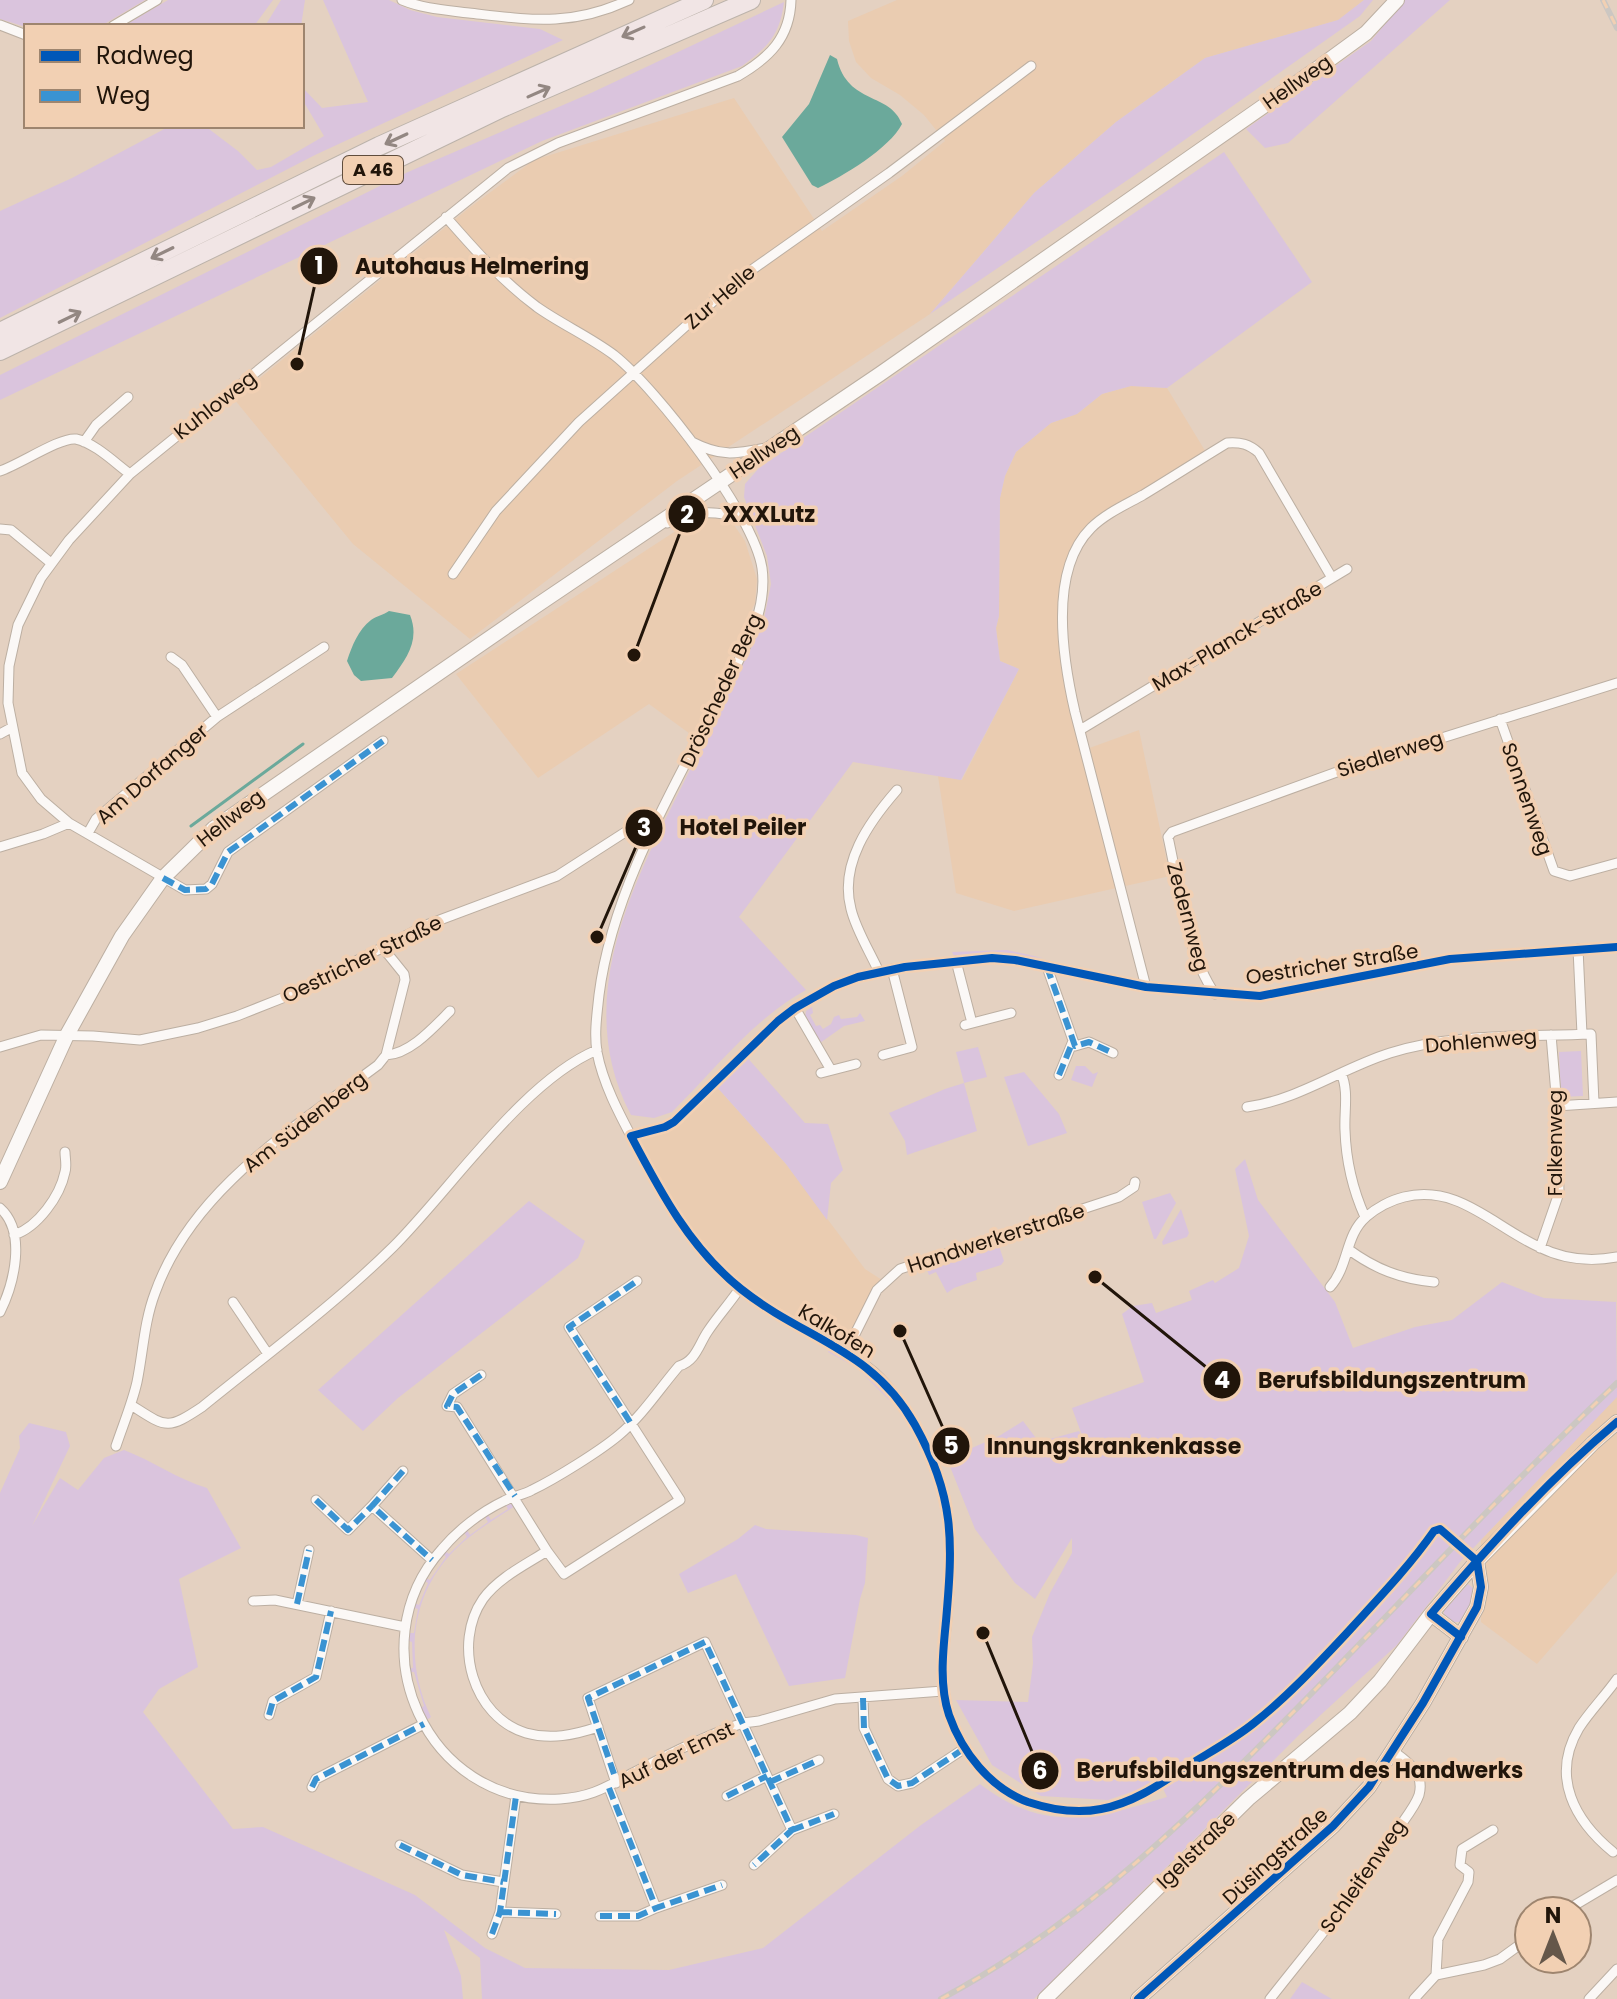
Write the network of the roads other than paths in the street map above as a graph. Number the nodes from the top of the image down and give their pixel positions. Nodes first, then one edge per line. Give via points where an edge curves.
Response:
1 (157, 0) edge
2 (402, 0) edge
3 (629, 0) edge
4 (704, 0) edge
5 (751, 0) edge
6 (791, 0) edge
7 (1397, 0) edge
8 (419, 3) edge
9 (116, 24) edge
10 (0, 25) edge
11 (24, 34) edge
12 (1031, 66) dead end
13 (446, 217) junction
14 (0, 332) edge
15 (0, 351) edge
16 (633, 374) junction
17 (128, 397) dead end
18 (689, 441) junction
19 (84, 442) junction
20 (769, 448) junction
21 (0, 471) edge
22 (130, 474) junction
23 (718, 483) junction
24 (741, 518) junction
25 (655, 527) junction
26 (0, 529) edge
27 (51, 563) junction
28 (1347, 569) dead end
29 (453, 574) dead end
30 (1332, 578) junction
31 (324, 647) dead end
32 (171, 657) dead end
33 (0, 658) edge
34 (9, 666) junction
35 (1617, 683) edge
36 (217, 717) junction
37 (1500, 719) junction
38 (11, 728) junction
39 (1080, 730) junction
40 (0, 734) edge
41 (383, 741) dead end
42 (897, 790) dead end
43 (69, 823) junction
44 (642, 828) dead end
45 (88, 833) junction
46 (1168, 837) joint
47 (0, 847) edge
48 (1617, 863) edge
49 (163, 878) junction
50 (1617, 947) edge
51 (383, 948) junction
52 (1578, 949) junction
53 (956, 961) junction
54 (1047, 967) junction
55 (892, 969) junction
56 (879, 972) junction
57 (1146, 987) junction
58 (1215, 994) junction
59 (795, 1008) junction
60 (450, 1011) dead end
61 (1011, 1013) dead end
62 (1582, 1034) junction
63 (67, 1035) junction
64 (1551, 1035) junction
65 (1073, 1041) junction
66 (0, 1047) edge
67 (597, 1050) junction
68 (1113, 1053) dead end
69 (386, 1055) junction
70 (883, 1055) dead end
71 (856, 1064) dead end
72 (1341, 1073) junction
73 (1059, 1075) dead end
74 (1617, 1102) edge
75 (1594, 1103) junction
76 (1557, 1106) junction
77 (1247, 1107) dead end
78 (631, 1136) junction
79 (65, 1152) dead end
80 (0, 1182) edge
81 (1135, 1182) dead end
82 (0, 1208) edge
83 (1365, 1217) junction
84 (14, 1235) junction
85 (1540, 1248) junction
86 (1348, 1249) junction
87 (1617, 1257) edge
88 (637, 1281) dead end
89 (1434, 1282) dead end
90 (1330, 1287) dead end
91 (740, 1288) junction
92 (233, 1302) dead end
93 (0, 1312) edge
94 (846, 1352) junction
95 (268, 1354) junction
96 (481, 1375) dead end
97 (131, 1405) junction
98 (630, 1422) junction
99 (1617, 1422) edge
100 (116, 1446) dead end
101 (403, 1471) dead end
102 (515, 1496) junction
103 (316, 1500) dead end
104 (372, 1506) junction
105 (309, 1550) dead end
106 (547, 1551) junction
107 (432, 1560) junction
108 (1477, 1561) junction
109 (253, 1601) dead end
110 (297, 1604) junction
111 (331, 1611) junction
112 (1431, 1614) junction
113 (405, 1627) junction
114 (1461, 1637) junction
115 (1616, 1681) edge
116 (943, 1691) junction
117 (863, 1698) junction
118 (269, 1715) dead end
119 (743, 1723) junction
120 (424, 1724) junction
121 (598, 1727) junction
122 (965, 1748) junction
123 (1393, 1751) junction
124 (819, 1760) dead end
125 (768, 1779) junction
126 (612, 1785) junction
127 (312, 1787) dead end
128 (516, 1796) junction
129 (727, 1796) dead end
130 (834, 1814) dead end
131 (792, 1830) junction
132 (1493, 1830) dead end
133 (400, 1845) dead end
134 (1613, 1852) dead end
135 (754, 1865) dead end
136 (1617, 1880) edge
137 (503, 1882) junction
138 (722, 1885) dead end
139 (1592, 1895) edge
140 (656, 1908) junction
141 (500, 1912) junction
142 (556, 1914) dead end
143 (600, 1916) dead end
144 (492, 1934) dead end
145 (1513, 1950) edge
146 (1617, 1969) edge
147 (1436, 1975) junction
148 (1607, 1978) junction
149 (1617, 1988) edge
150 (1045, 1999) edge
151 (1138, 1999) edge
152 (1270, 1999) edge
153 (1414, 1999) edge
154 (1589, 1999) edge

1 - 9 street
2 - 8 street
3 - 8 street via 592,15 552,21
4 -> 14 highway, A 46 via 379,146
15 -> 5 highway, A 46 via 502,108
6 - 13 street, Kuhloweg via 780,42 756,66 535,153
7 - 20 street, Hellweg via 1366,33 1318,68
10 - 11 street
12 - 16 street, Zur Helle via 736,281
13 - 16 street, Dröscheder Berg via 537,307 615,356
13 - 22 street, Kuhloweg
16 - 18 street, Dröscheder Berg
16 - 29 street, Zur Helle via 579,422 496,511
17 - 19 street
18 - 20 street via 712,453
18 - 23 street, Dröscheder Berg
19 - 21 street via 64,439
19 - 22 street
20 - 23 street, Hellweg
22 - 27 street, Kuhloweg
23 - 24 street, Dröscheder Berg
23 - 25 street, Hellweg
24 - 25 street via 695,512
24 - 67 street, Dröscheder Berg via 762,569 760,610 625,892 601,984
25 - 49 street, Hellweg via 241,808
26 - 27 street via 11,530
27 - 34 street, Kuhloweg via 25,607
28 - 30 street
30 - 39 street, Max-Planck-Straße
30 - 39 street, Max-Planck-Straße via 1259,453 1240,442 1227,443 1108,515 1086,534 1071,561 1062,632
31 - 36 street, Am Dorfanger
32 - 36 street, Am Dorfanger
33 - 34 street
34 - 38 street, Kuhloweg
35 - 37 street, Siedlerweg
36 - 45 street, Am Dorfanger via 96,819
37 - 46 street, Siedlerweg via 1277,792
37 - 48 street, Sonnenweg via 1549,865 1570,876
38 - 40 street
38 - 43 street, Kuhloweg via 22,773
39 - 57 street, Max-Planck-Straße
41 - 49 street, Kuhloweg via 228,852 206,889 185,890
42 - 56 street via 854,852 849,877 851,910
43 - 45 street, Kuhloweg
43 - 47 street
44 - 51 street, Oestricher Straße via 630,829 557,876 429,924
45 - 49 street, Kuhloweg
46 - 58 street, Zedernweg via 1200,968
49 - 63 street, Hellweg via 122,936
50 - 52 street, Oestricher Straße
51 - 63 street, Oestricher Straße via 285,997 198,1028 140,1040
51 - 69 street via 405,980
52 - 58 street, Oestricher Straße via 1450,959 1260,996
52 - 62 street
53 - 54 street, Oestricher Straße via 992,958
53 - 55 street, Oestricher Straße
53 - 61 street via 969,1024
54 - 57 street, Oestricher Straße
54 - 65 street
55 - 56 street, Oestricher Straße
55 - 70 street via 912,1047
56 - 59 street, Oestricher Straße via 834,986
57 - 58 street, Oestricher Straße
59 - 71 street via 826,1072
59 - 78 street, Oestricher Straße via 674,1122
60 - 69 street, Am Südenberg via 407,1049
62 - 64 street, Dohlenweg
62 - 75 street via 1591,1034
63 - 66 street, Oestricher Straße via 41,1035
63 - 80 street, Hellweg
64 - 72 street, Dohlenweg via 1437,1042 1389,1053
64 - 76 street, Falkenweg
65 - 68 street via 1075,1046 1089,1042
65 - 73 street
67 - 78 street
67 - 95 street via 548,1081 382,1257
69 - 97 street, Am Südenberg via 257,1158 183,1235 153,1297
72 - 77 street, Dohlenweg
72 - 83 street via 1346,1083 1348,1168
74 - 75 street
75 - 76 street
76 - 85 street, Falkenweg via 1559,1193
78 - 91 street, Kalkofen via 675,1216
79 - 84 street via 65,1172 50,1205 29,1230
81 - 94 street, Handwerkerstraße via 1119,1197 900,1269 877,1290
82 - 84 street via 10,1218
83 - 85 street via 1400,1198 1449,1197
83 - 86 street
84 - 93 street via 11,1281
85 - 87 street via 1571,1258
86 - 89 street via 1393,1274
86 - 90 street via 1341,1275
88 - 98 street via 569,1327
91 - 94 street, Kalkofen
91 - 98 street, Auf der Emst via 687,1364 679,1366
92 - 95 street
94 - 116 street, Kalkofen via 878,1375 898,1399 939,1474 952,1536
95 - 97 street via 176,1424 157,1421
96 - 102 street via 453,1394 447,1406 457,1407
97 - 100 street, Am Südenberg
98 - 102 street, Auf der Emst via 572,1466
98 - 106 street via 680,1500 564,1574
99 - 108 street, Igelstraße
101 - 104 street
102 - 106 street
102 - 107 street, Auf der Emst via 459,1531
103 - 104 street via 348,1530
104 - 107 street
105 - 110 street
106 - 121 street via 482,1600 471,1627 470,1670 489,1707 522,1732 572,1736
107 - 113 street, Auf der Emst via 416,1586
108 - 112 street, Igelstraße
108 - 114 street, Düsingstraße via 1477,1607
108 - 122 street, Kalkofen via 1440,1529 1434,1531 1410,1566 1252,1725 1136,1797 1110,1807 1080,1812 1013,1796 990,1780
109 - 110 street
110 - 111 street
111 - 113 street
111 - 118 street via 316,1677 273,1701
112 - 114 street
112 - 150 street, Igelstraße via 1350,1713 1248,1799
113 - 120 street, Auf der Emst via 406,1679
114 - 123 street, Düsingstraße
115 - 134 street via 1579,1728 1567,1775 1580,1818
116 - 117 street, Auf der Emst
116 - 122 street, Kalkofen
117 - 119 street, Auf der Emst via 835,1699
117 - 122 street via 864,1728 888,1779 898,1786 912,1783
119 - 121 street via 705,1642 588,1698
119 - 125 street, Auf der Emst
119 - 126 street, Auf der Emst
120 - 127 street via 316,1779
120 - 128 street, Auf der Emst via 464,1771
121 - 126 street
123 - 151 street, Düsingstraße via 1333,1826
123 - 152 street, Schleifenweg via 1415,1768 1419,1795 1353,1893
124 - 125 street
125 - 129 street
125 - 131 street, Auf der Emst
126 - 128 street, Auf der Emst via 574,1798
126 - 140 street, Auf der Emst
128 - 137 street
130 - 131 street
131 - 135 street
132 - 147 street via 1462,1849 1460,1865 1469,1872 1468,1882 1438,1939
133 - 137 street via 462,1875
136 - 139 street
137 - 141 street
138 - 140 street
140 - 143 street via 638,1916
141 - 142 street
141 - 144 street
145 - 147 street via 1484,1965
146 - 148 street
147 - 153 street
148 - 149 street
148 - 154 street

